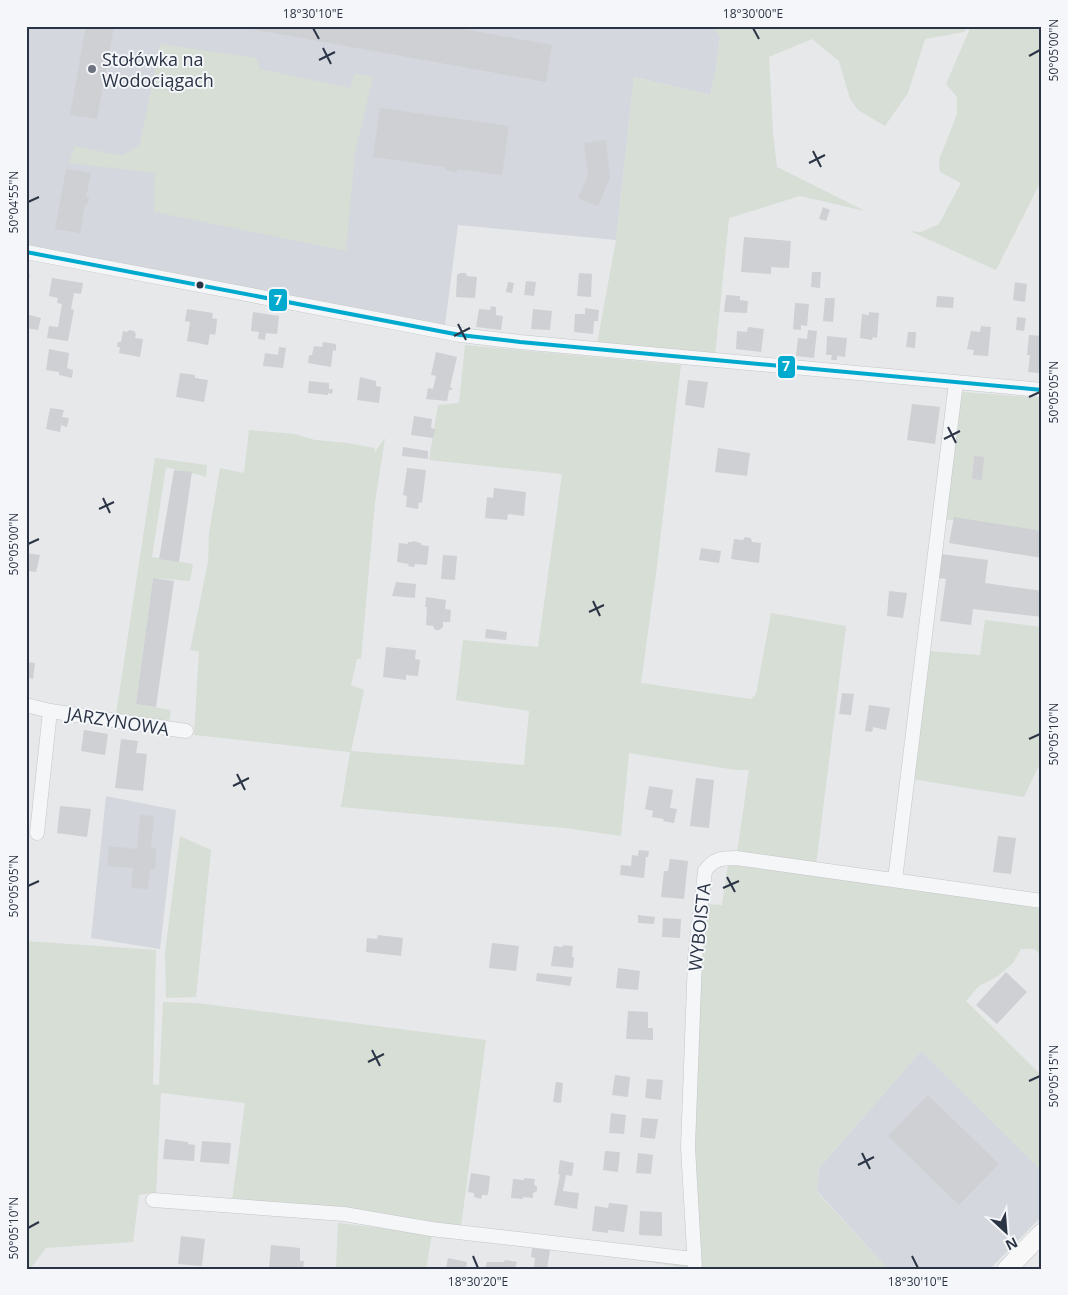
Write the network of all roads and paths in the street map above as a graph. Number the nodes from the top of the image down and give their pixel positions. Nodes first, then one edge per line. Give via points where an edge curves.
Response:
1 (26, 252) edge
2 (956, 382) junction
3 (1042, 390) edge
4 (26, 705) edge
5 (50, 710) junction
6 (186, 731) dead end
7 (37, 833) dead end
8 (895, 880) junction
9 (1042, 901) edge
10 (153, 1200) dead end
11 (1042, 1233) edge
12 (694, 1264) edge
13 (1007, 1269) edge

1 - 2 street via 460,335
2 - 3 street
2 - 8 street
4 - 5 street, JARZYNOWA
5 - 6 street, JARZYNOWA
5 - 7 street, JARZYNOWA
8 - 9 street, WYBOISTA
8 - 12 street, WYBOISTA via 736,858 718,858 705,871 695,959 688,1147
10 - 12 street via 344,1214 431,1229
11 - 13 main road

